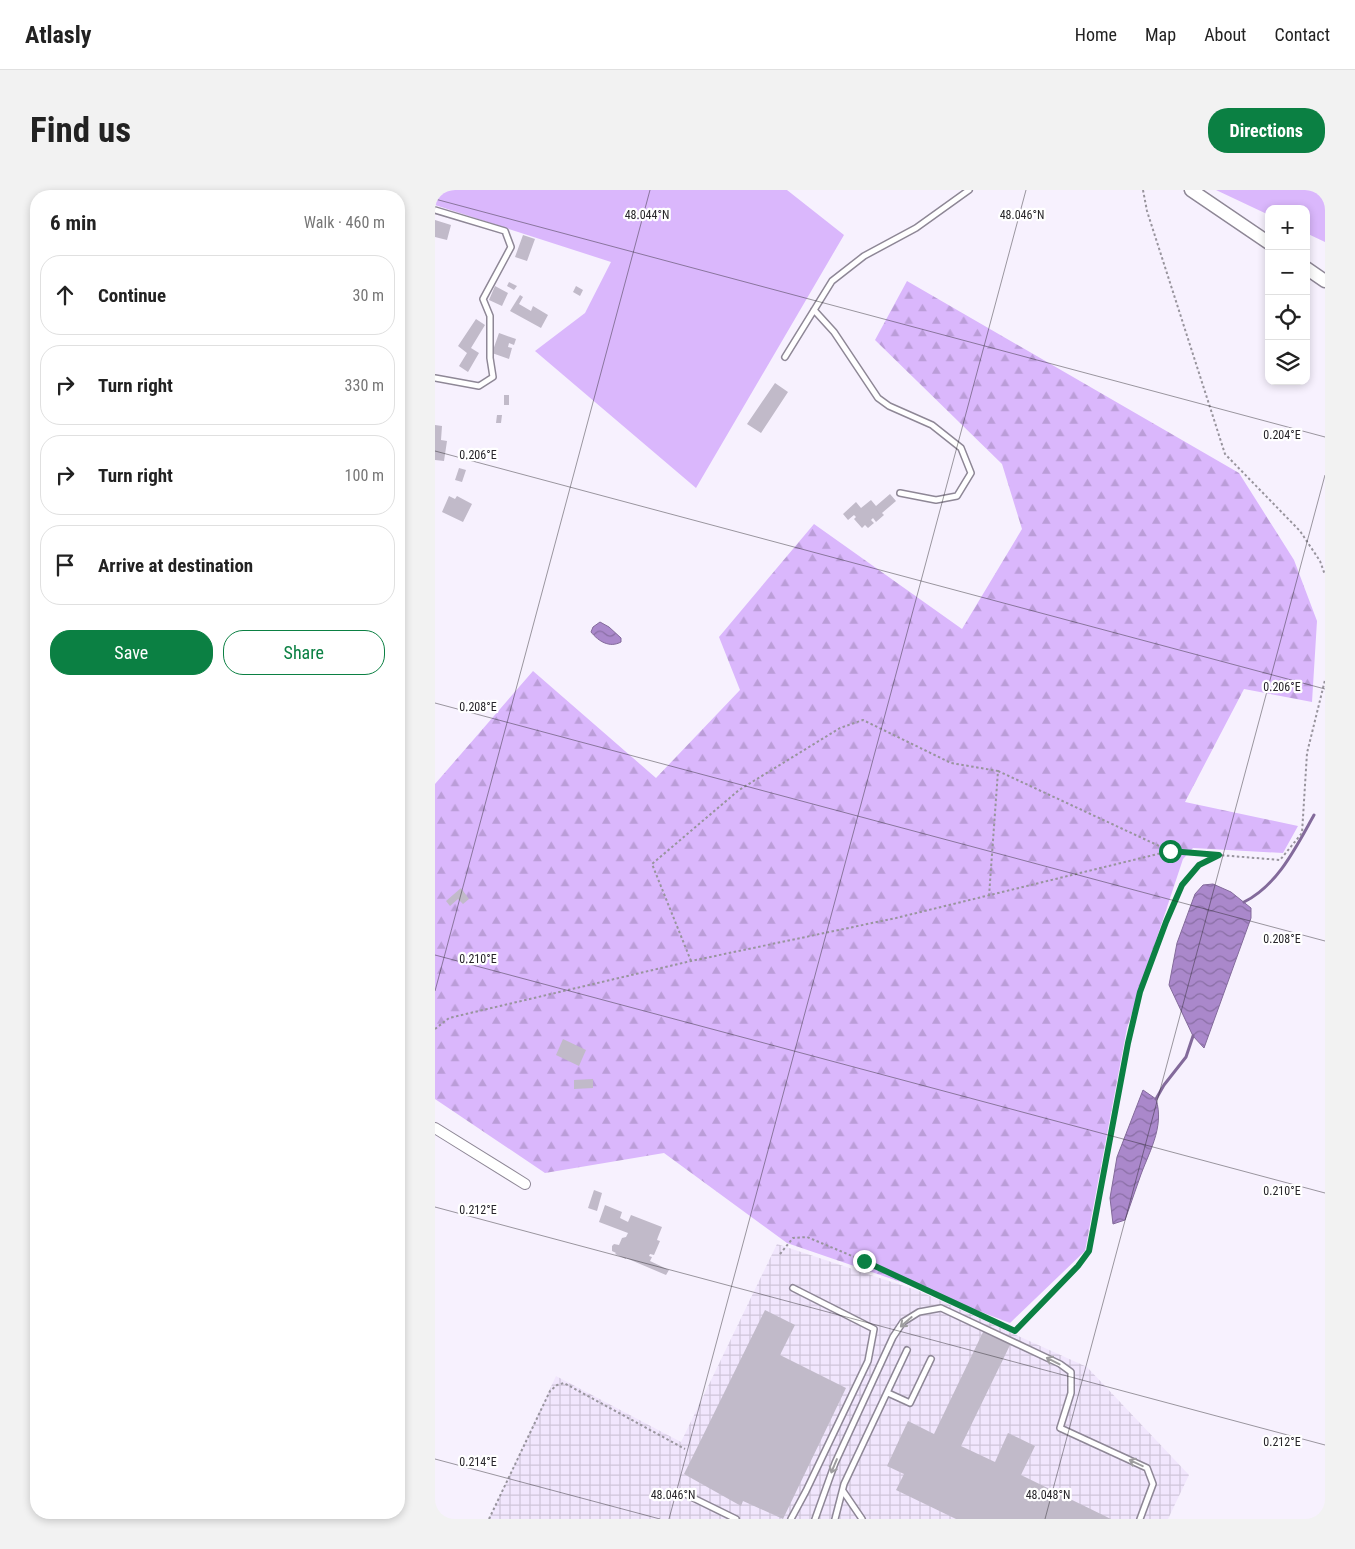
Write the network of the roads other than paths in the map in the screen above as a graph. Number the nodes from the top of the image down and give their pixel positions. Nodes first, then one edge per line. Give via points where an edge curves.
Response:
1 (969, 190) edge
2 (1191, 190) edge
3 (435, 210) edge
4 (1265, 240) edge
5 (1310, 271) edge
6 (1325, 281) edge
7 (814, 310) junction
8 (785, 357) dead end
9 (435, 378) edge
10 (900, 494) dead end
11 (435, 1128) edge
12 (525, 1184) dead end
13 (793, 1288) dead end
14 (907, 1350) dead end
15 (931, 1359) dead end
16 (888, 1393) junction
17 (843, 1491) junction
18 (683, 1494) dead end
19 (736, 1519) edge
20 (791, 1519) edge
21 (815, 1519) edge
22 (835, 1519) edge
23 (862, 1519) edge
24 (1140, 1519) edge

1 - 7 lane via 917,228 864,256 832,280
2 - 4 street
3 - 9 lane via 505,230 511,247 483,299 490,316 493,377 479,386
5 - 6 street
7 - 8 lane
7 - 10 lane via 834,332 878,398 932,425 961,448 971,473 957,496 936,500
11 - 12 street
13 - 20 lane via 874,1329 868,1361
14 - 16 lane
15 - 16 lane via 910,1403
16 - 17 lane
17 - 22 lane
17 - 23 lane
18 - 19 lane
24 -> 21 lane via 1153,1484 1147,1468 1060,1428 1071,1393 1071,1372 941,1308 919,1312 903,1322 893,1337 835,1463

